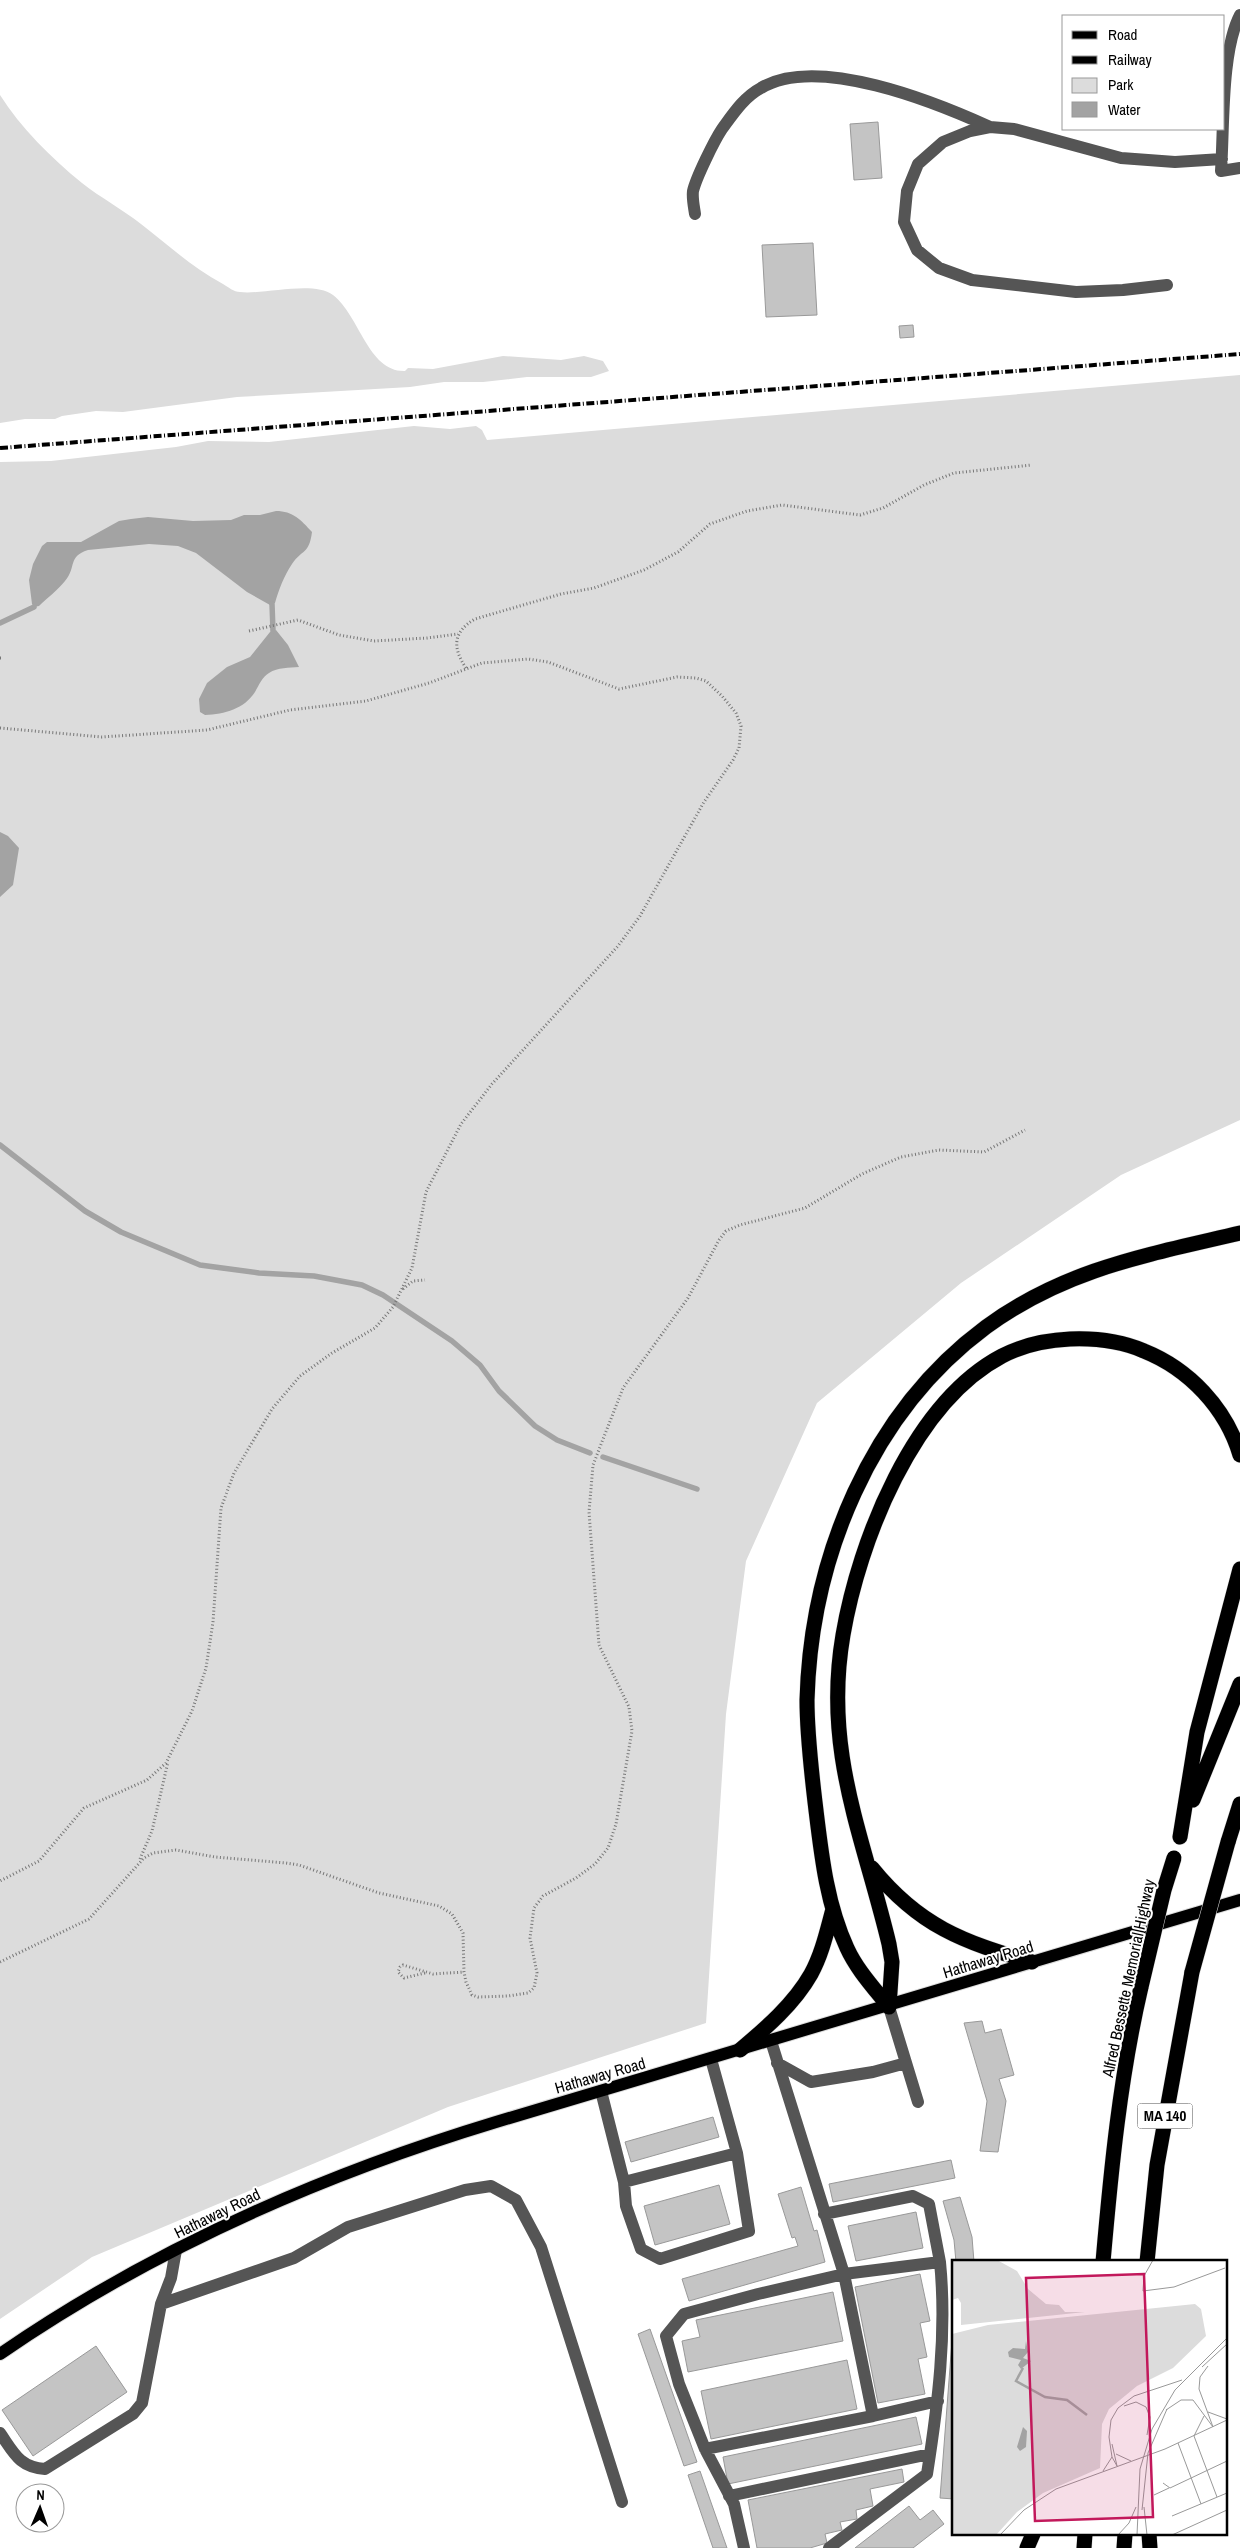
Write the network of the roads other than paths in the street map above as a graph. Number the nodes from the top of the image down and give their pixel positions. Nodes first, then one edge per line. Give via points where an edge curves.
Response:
1 (1240, 14) edge
2 (1225, 99) edge
3 (990, 127) junction
4 (1223, 130) edge
5 (1222, 159) junction
6 (1240, 168) edge
7 (694, 214) dead end
8 (1167, 285) dead end
9 (1240, 1233) edge
10 (1240, 1455) edge
11 (1240, 1569) edge
12 (1240, 1684) edge
13 (1240, 1804) edge
14 (1180, 1837) junction
15 (868, 1863) junction
16 (1240, 1900) edge
17 (833, 1909) junction
18 (1032, 1962) junction
19 (889, 2007) junction
20 (771, 2041) junction
21 (740, 2050) junction
22 (711, 2059) junction
23 (777, 2062) junction
24 (906, 2062) junction
25 (601, 2091) junction
26 (918, 2102) dead end
27 (737, 2153) junction
28 (624, 2182) junction
29 (1109, 2190) junction
30 (824, 2214) junction
31 (176, 2250) junction
32 (1095, 2260) edge
33 (1103, 2260) edge
34 (1148, 2260) edge
35 (940, 2262) junction
36 (844, 2274) junction
37 (160, 2304) junction
38 (0, 2354) edge
39 (938, 2401) junction
40 (873, 2416) junction
41 (0, 2433) edge
42 (705, 2450) junction
43 (930, 2454) junction
44 (729, 2496) junction
45 (622, 2502) dead end
46 (1032, 2536) edge
47 (744, 2548) edge
48 (829, 2548) edge
49 (1027, 2548) edge

1 - 2 street via 1230,48
3 - 5 street via 1014,129 1121,158 1175,162
3 - 7 street via 887,89 839,78 807,75 784,78 760,88 737,108 718,136 693,192
3 - 8 street via 943,142 918,164 907,191 904,222 917,250 939,268 972,280 1076,292
4 - 5 street
5 - 6 street via 1221,171
9 - 17 highway via 1116,1262 1037,1294 959,1349 916,1394 882,1440 841,1522 820,1603 809,1672 809,1756 823,1864
10 - 15 highway via 1226,1422 1210,1398 1158,1356 1136,1347 1086,1339 1029,1345 980,1369 960,1388 930,1423 884,1497 849,1604 838,1670 838,1731 846,1788
11 - 14 highway via 1203,1708
12 - 14 highway, Alfred Bessette Memorial Highway / MA 140
13 - 34 highway, MA 140, bridge via 1192,1972 1165,2114
14 - 29 highway, Alfred Bessette Memorial Highway / MA 140, bridge via 1141,1987 1122,2091
15 - 18 highway via 898,1897 940,1928 985,1949
15 - 19 highway via 892,1962
16 - 18 main road, Hathaway Road
17 - 19 highway via 847,1950
17 - 21 highway via 811,1974 779,2014
18 - 19 main road, Hathaway Road
19 - 20 main road, Hathaway Road
19 - 24 street
20 - 21 main road, Hathaway Road
20 - 23 street
21 - 22 main road, Hathaway Road
22 - 25 main road, Hathaway Road
22 - 27 street
23 - 24 street via 811,2082 873,2072
23 - 30 street
24 - 26 street
25 - 28 street
25 - 31 main road, Hathaway Road via 390,2157 263,2208
27 - 28 street
27 - 28 street via 749,2231 660,2259 641,2249 626,2206
29 - 32 highway
29 - 33 highway, Alfred Bessette Memorial Highway / MA 140
30 - 35 street via 912,2196 929,2204
30 - 36 street
31 - 37 street via 171,2278
31 - 38 main road, Hathaway Road via 82,2302
35 - 36 street
35 - 39 street via 943,2295
36 - 40 street
36 - 42 street via 684,2314 666,2336 679,2384
37 - 41 street via 142,2403 133,2414 45,2469 23,2464
37 - 45 street via 294,2258 348,2227 464,2190 491,2186 516,2200 541,2247
39 - 40 street
39 - 43 street
40 - 42 street
42 - 44 street
43 - 44 street
43 - 48 street via 927,2474
44 - 47 street via 734,2504
46 - 49 highway

